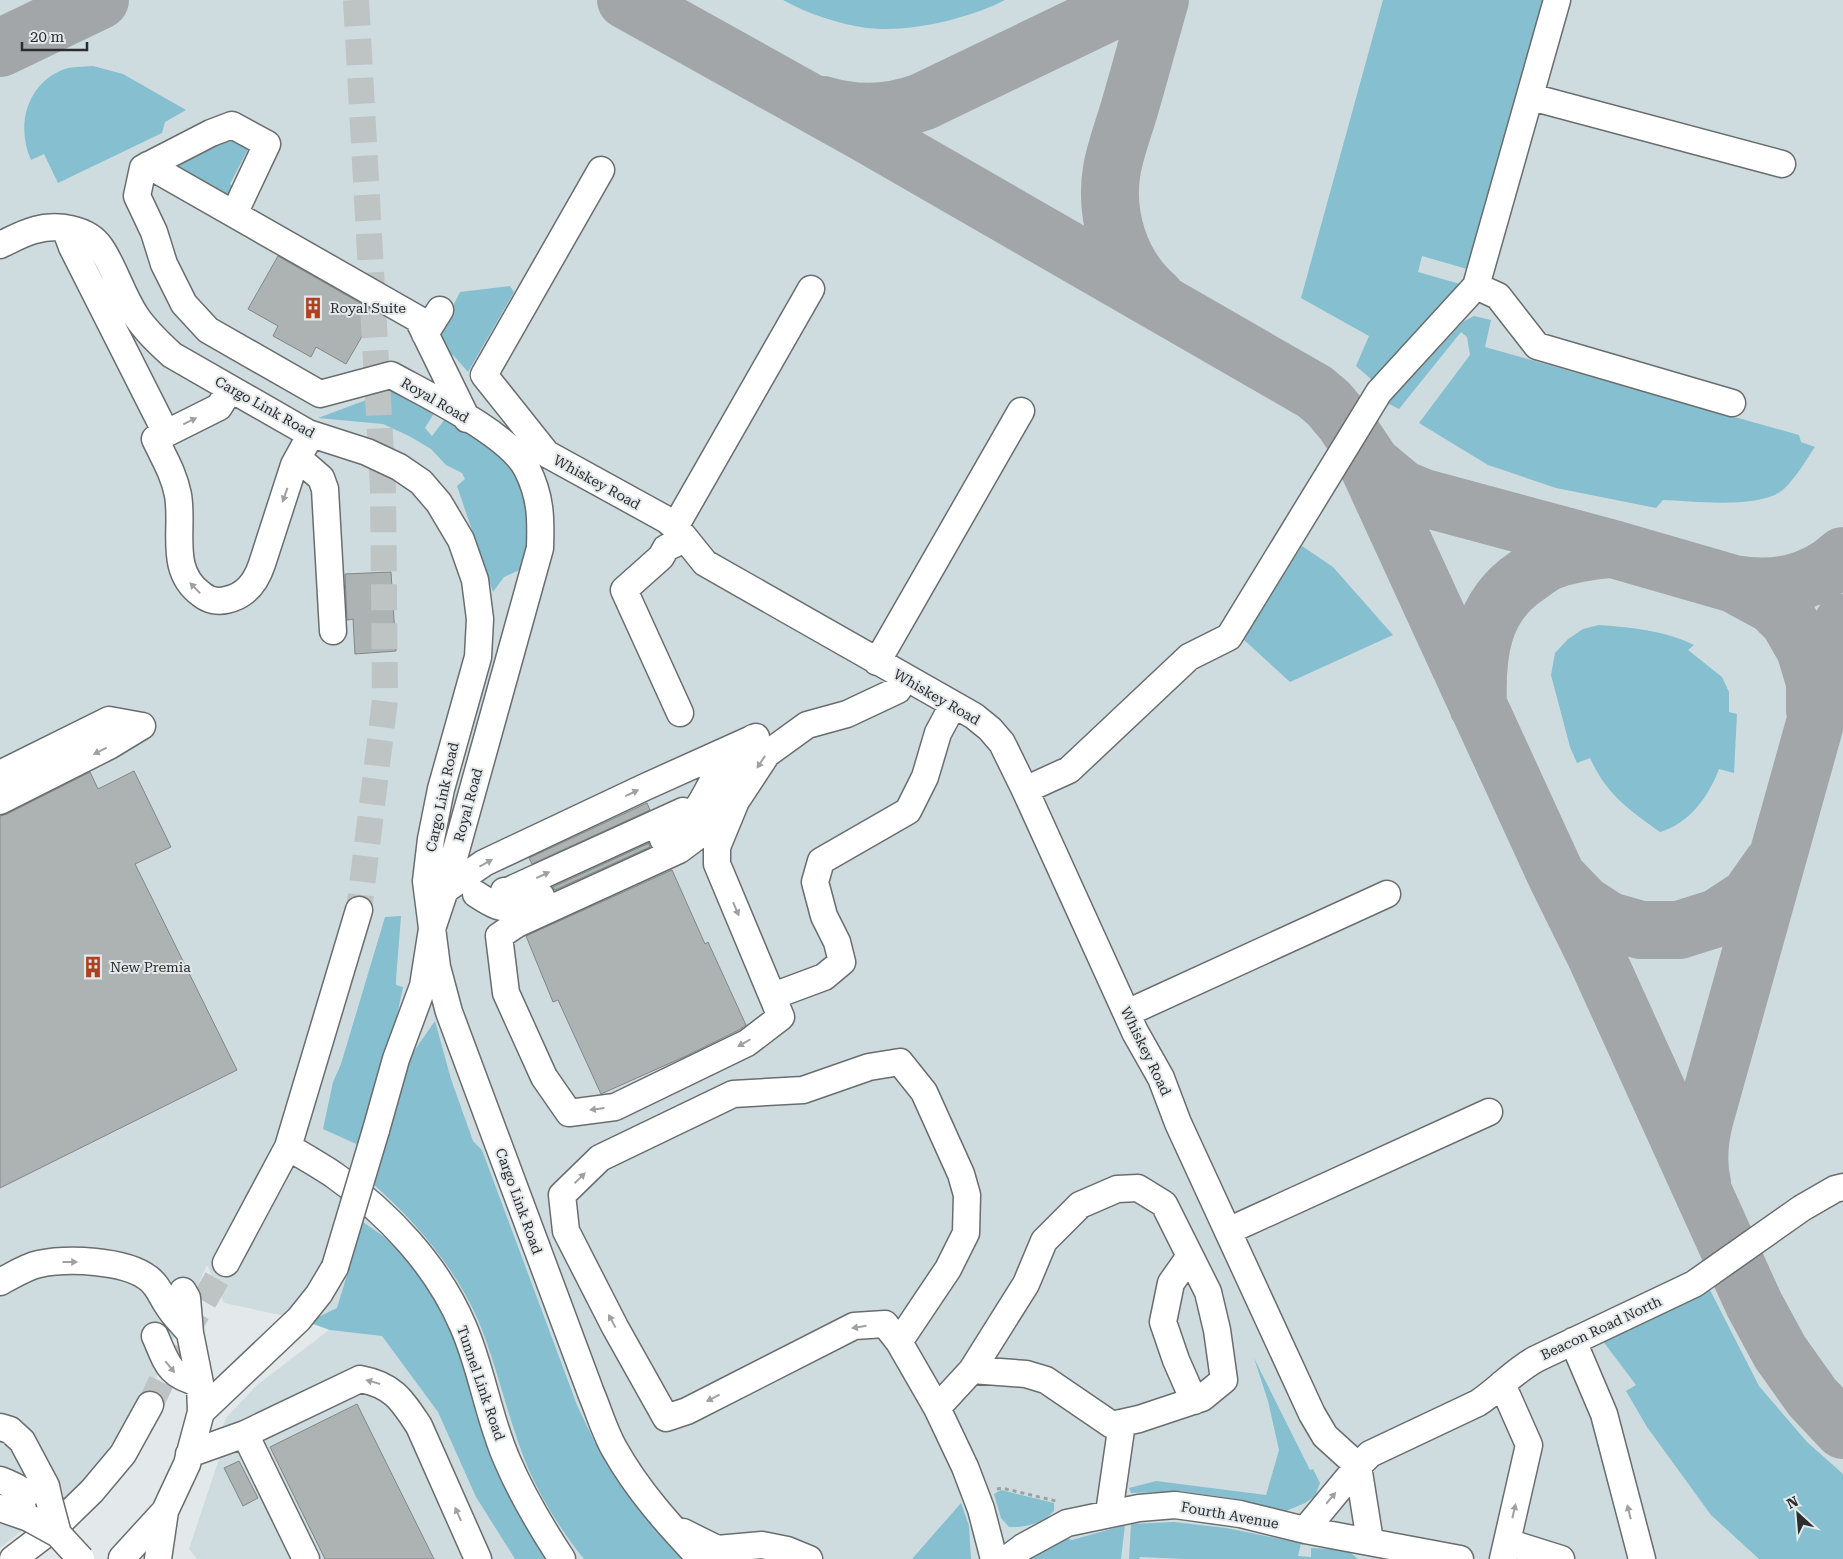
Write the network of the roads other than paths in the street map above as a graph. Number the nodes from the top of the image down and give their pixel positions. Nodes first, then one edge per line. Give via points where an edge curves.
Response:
1 (1557, 0) edge
2 (1531, 97) junction
3 (1782, 164) dead end
4 (148, 165) junction
5 (601, 170) dead end
6 (234, 214) junction
7 (65, 228) junction
8 (0, 245) edge
9 (1476, 286) junction
10 (811, 289) dead end
11 (440, 310) dead end
12 (425, 334) junction
13 (230, 389) junction
14 (1732, 403) dead end
15 (1021, 411) dead end
16 (467, 419) junction
17 (166, 433) junction
18 (311, 434) junction
19 (298, 458) junction
20 (680, 533) junction
21 (333, 631) dead end
22 (877, 662) junction
23 (905, 678) junction
24 (953, 705) junction
25 (680, 713) dead end
26 (848, 714) junction
27 (753, 738) junction
28 (728, 750) junction
29 (0, 774) edge
30 (1025, 790) junction
31 (0, 801) edge
32 (436, 885) junction
33 (1387, 894) dead end
34 (359, 910) tunnel mouth
35 (432, 929) junction
36 (773, 996) junction
37 (1127, 1013) junction
38 (1489, 1112) dead end
39 (288, 1147) junction
40 (1843, 1187) edge
41 (1228, 1231) junction
42 (1190, 1256) junction
43 (226, 1263) tunnel mouth
44 (11, 1276) edge
45 (184, 1291) dead end
46 (190, 1333) junction
47 (155, 1336) dead end
48 (1573, 1341) junction
49 (898, 1342) junction
50 (972, 1370) junction
51 (200, 1383) junction
52 (1502, 1384) junction
53 (1194, 1401) junction
54 (150, 1405) tunnel mouth
55 (937, 1408) junction
56 (201, 1412) junction
57 (1122, 1423) junction
58 (0, 1427) edge
59 (244, 1434) junction
60 (0, 1443) edge
61 (190, 1454) junction
62 (31, 1461) junction
63 (1358, 1466) junction
64 (0, 1480) edge
65 (0, 1508) edge
66 (165, 1511) junction
67 (1109, 1514) junction
68 (47, 1515) junction
69 (667, 1524) junction
70 (1305, 1530) junction
71 (1370, 1541) junction
72 (1505, 1551) edge
73 (13, 1559) edge
74 (81, 1559) edge
75 (123, 1559) edge
76 (158, 1559) edge
77 (306, 1559) edge
78 (478, 1559) edge
79 (562, 1559) edge
80 (701, 1559) edge
81 (809, 1559) edge
82 (994, 1559) edge
83 (1008, 1559) edge
84 (1460, 1559) edge
85 (1561, 1559) edge
86 (1642, 1559) edge

1 - 2 lane
2 - 3 lane
2 - 9 lane
4 - 6 lane
4 - 6 lane via 211,132 232,125 267,144
4 - 16 lane, Royal Road via 143,168 137,196 184,304 208,330 320,394 392,375
5 - 20 lane, Whiskey Road via 484,375 546,454 667,520
6 - 12 lane via 418,319
7 - 8 lane via 35,230
7 - 13 lane, Cargo Link Road via 86,235 100,246 136,316 154,338 172,355
7 - 17 lane
9 - 14 lane via 1498,296 1537,346
9 - 30 lane via 1379,392 1229,637 1189,657 1069,770
10 - 20 lane
11 - 12 lane
12 - 16 lane
17 -> 13 lane via 219,407
13 - 18 lane, Cargo Link Road
15 - 22 lane
16 - 32 lane, Royal Road via 511,449 526,468 541,514 540,548
19 -> 17 lane via 255,580 243,593 223,601 214,600 195,590 183,572 176,488 172,471 155,439
18 - 19 lane
18 - 32 lane, Cargo Link Road via 367,452 421,482 439,503 461,540 475,580 480,620 478,657 441,789 431,839
19 - 21 lane via 321,478 325,489
20 - 22 lane, Whiskey Road via 706,563
20 - 25 lane via 661,557 624,590
22 - 23 lane, Whiskey Road
23 - 24 lane, Whiskey Road
23 - 26 lane via 898,690
24 - 30 lane, Whiskey Road via 974,716 1002,743
24 - 36 lane via 938,733 925,777 908,811 821,861 815,882 842,962 824,977
26 - 27 lane via 832,707 814,710
26 -> 36 lane via 807,725 767,754 736,801 717,847 716,864
27 - 28 lane
36 -> 27 lane via 781,1017 746,1043 615,1107 569,1112 544,1077 506,992 499,936 517,924 679,850 699,835 724,808 738,764
32 -> 28 lane
32 -> 28 lane via 476,894 510,890 701,802
29 -> 31 lane via 110,720 142,726
30 - 37 lane, Whiskey Road
32 - 35 lane, Royal Road
33 - 37 lane
34 - 39 lane
35 - 56 lane, Royal Road, bridge via 423,986 396,1059 335,1267 299,1319
35 - 69 lane, Cargo Link Road via 437,967 449,1012 591,1393 614,1448 639,1489
37 - 41 lane, Whiskey Road via 1161,1078
38 - 41 lane
39 - 43 lane
39 - 79 lane, Tunnel Link Road via 334,1176 376,1209 413,1244 441,1284 463,1326 506,1459 539,1524
40 - 48 lane, Beacon Road North via 1802,1208 1694,1284
41 - 63 lane, Whiskey Road via 1312,1414 1325,1436
42 - 50 lane via 1164,1204 1138,1188 1118,1189 1080,1205 1044,1241 1026,1284
42 - 53 lane via 1171,1283 1163,1322
42 - 53 lane via 1208,1292 1224,1380
44 -> 46 lane via 38,1264 69,1262 106,1263 135,1270 158,1289 168,1308
45 - 46 lane
46 - 51 lane
47 -> 51 lane via 165,1363 172,1371 184,1379
48 - 52 lane, Beacon Road North via 1522,1366
86 -> 48 lane via 1604,1414
49 -> 49 lane via 885,1324 854,1326 687,1411 666,1418 566,1231 562,1195 600,1158 733,1094 803,1090 869,1067 900,1062 924,1092 967,1195 966,1233 948,1269
49 - 55 lane
50 - 55 lane
50 - 57 lane via 1026,1374 1046,1380 1112,1425
51 - 56 lane
52 - 63 lane, Beacon Road North via 1478,1403 1382,1447
72 -> 52 lane via 1529,1445
53 - 57 lane
54 - 73 lane via 123,1454 92,1491 55,1527
55 - 82 lane via 965,1467
56 - 61 lane
57 - 67 lane
58 - 62 lane via 10,1430 22,1441
59 - 61 lane
59 - 77 lane
78 -> 59 lane via 419,1426 393,1392 376,1382 360,1379
60 - 62 lane
61 - 66 lane
62 - 68 lane via 46,1486
70 -> 63 lane, Beacon Road North
63 - 71 lane
64 - 68 lane via 23,1490
65 - 68 lane
66 - 75 lane
66 - 76 lane
67 - 70 lane, Fourth Avenue via 1175,1505 1240,1514
67 - 83 lane, Fourth Avenue via 1067,1523
68 - 74 lane, bridge
69 - 80 lane, Cargo Link Road
69 - 81 lane via 717,1548 762,1545
70 - 71 lane, Fourth Avenue
71 - 84 lane, Fourth Avenue
72 - 85 lane

